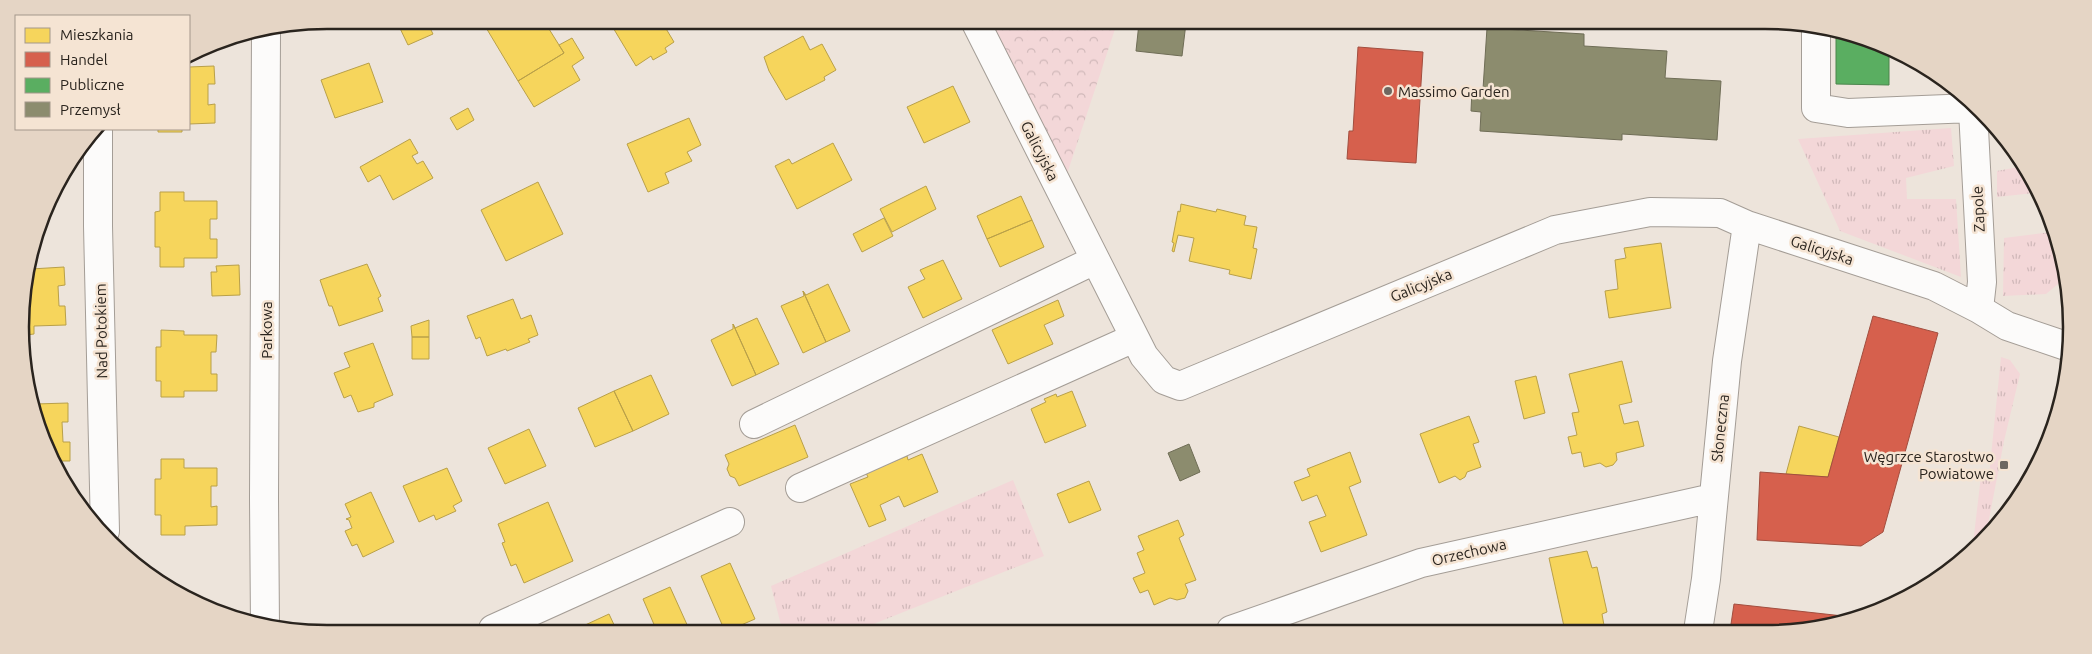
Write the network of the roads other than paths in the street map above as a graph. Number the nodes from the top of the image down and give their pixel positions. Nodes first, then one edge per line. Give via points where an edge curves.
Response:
1 (979, 29) edge
2 (1816, 33) edge
3 (266, 35) edge
4 (1969, 109) edge
5 (1972, 112) edge
6 (98, 136) edge
7 (1747, 225) junction
8 (1095, 260) junction
9 (1979, 309) junction
10 (1134, 338) junction
11 (2063, 345) edge
12 (754, 424) dead end
13 (800, 488) dead end
14 (1713, 498) junction
15 (730, 522) dead end
16 (105, 526) edge
17 (266, 619) edge
18 (500, 625) edge
19 (1245, 625) edge
20 (1699, 625) edge

1 - 8 street, Galicyjska
2 - 4 street via 1816,108 1848,112
3 - 17 street, Parkowa
5 - 9 street, Zapole via 1982,282
6 - 16 street, Nad Potokiem
7 - 9 street, Galicyjska via 1934,286
7 - 10 street, Galicyjska via 1720,213 1650,212 1555,230 1180,386 1164,380
7 - 14 street, Słoneczna via 1727,361
8 - 10 street, Galicyjska
8 - 12 street
9 - 11 street, Galicyjska via 2006,326
10 - 13 street
14 - 19 street, Orzechowa via 1421,563
14 - 20 street, Słoneczna
15 - 18 street

